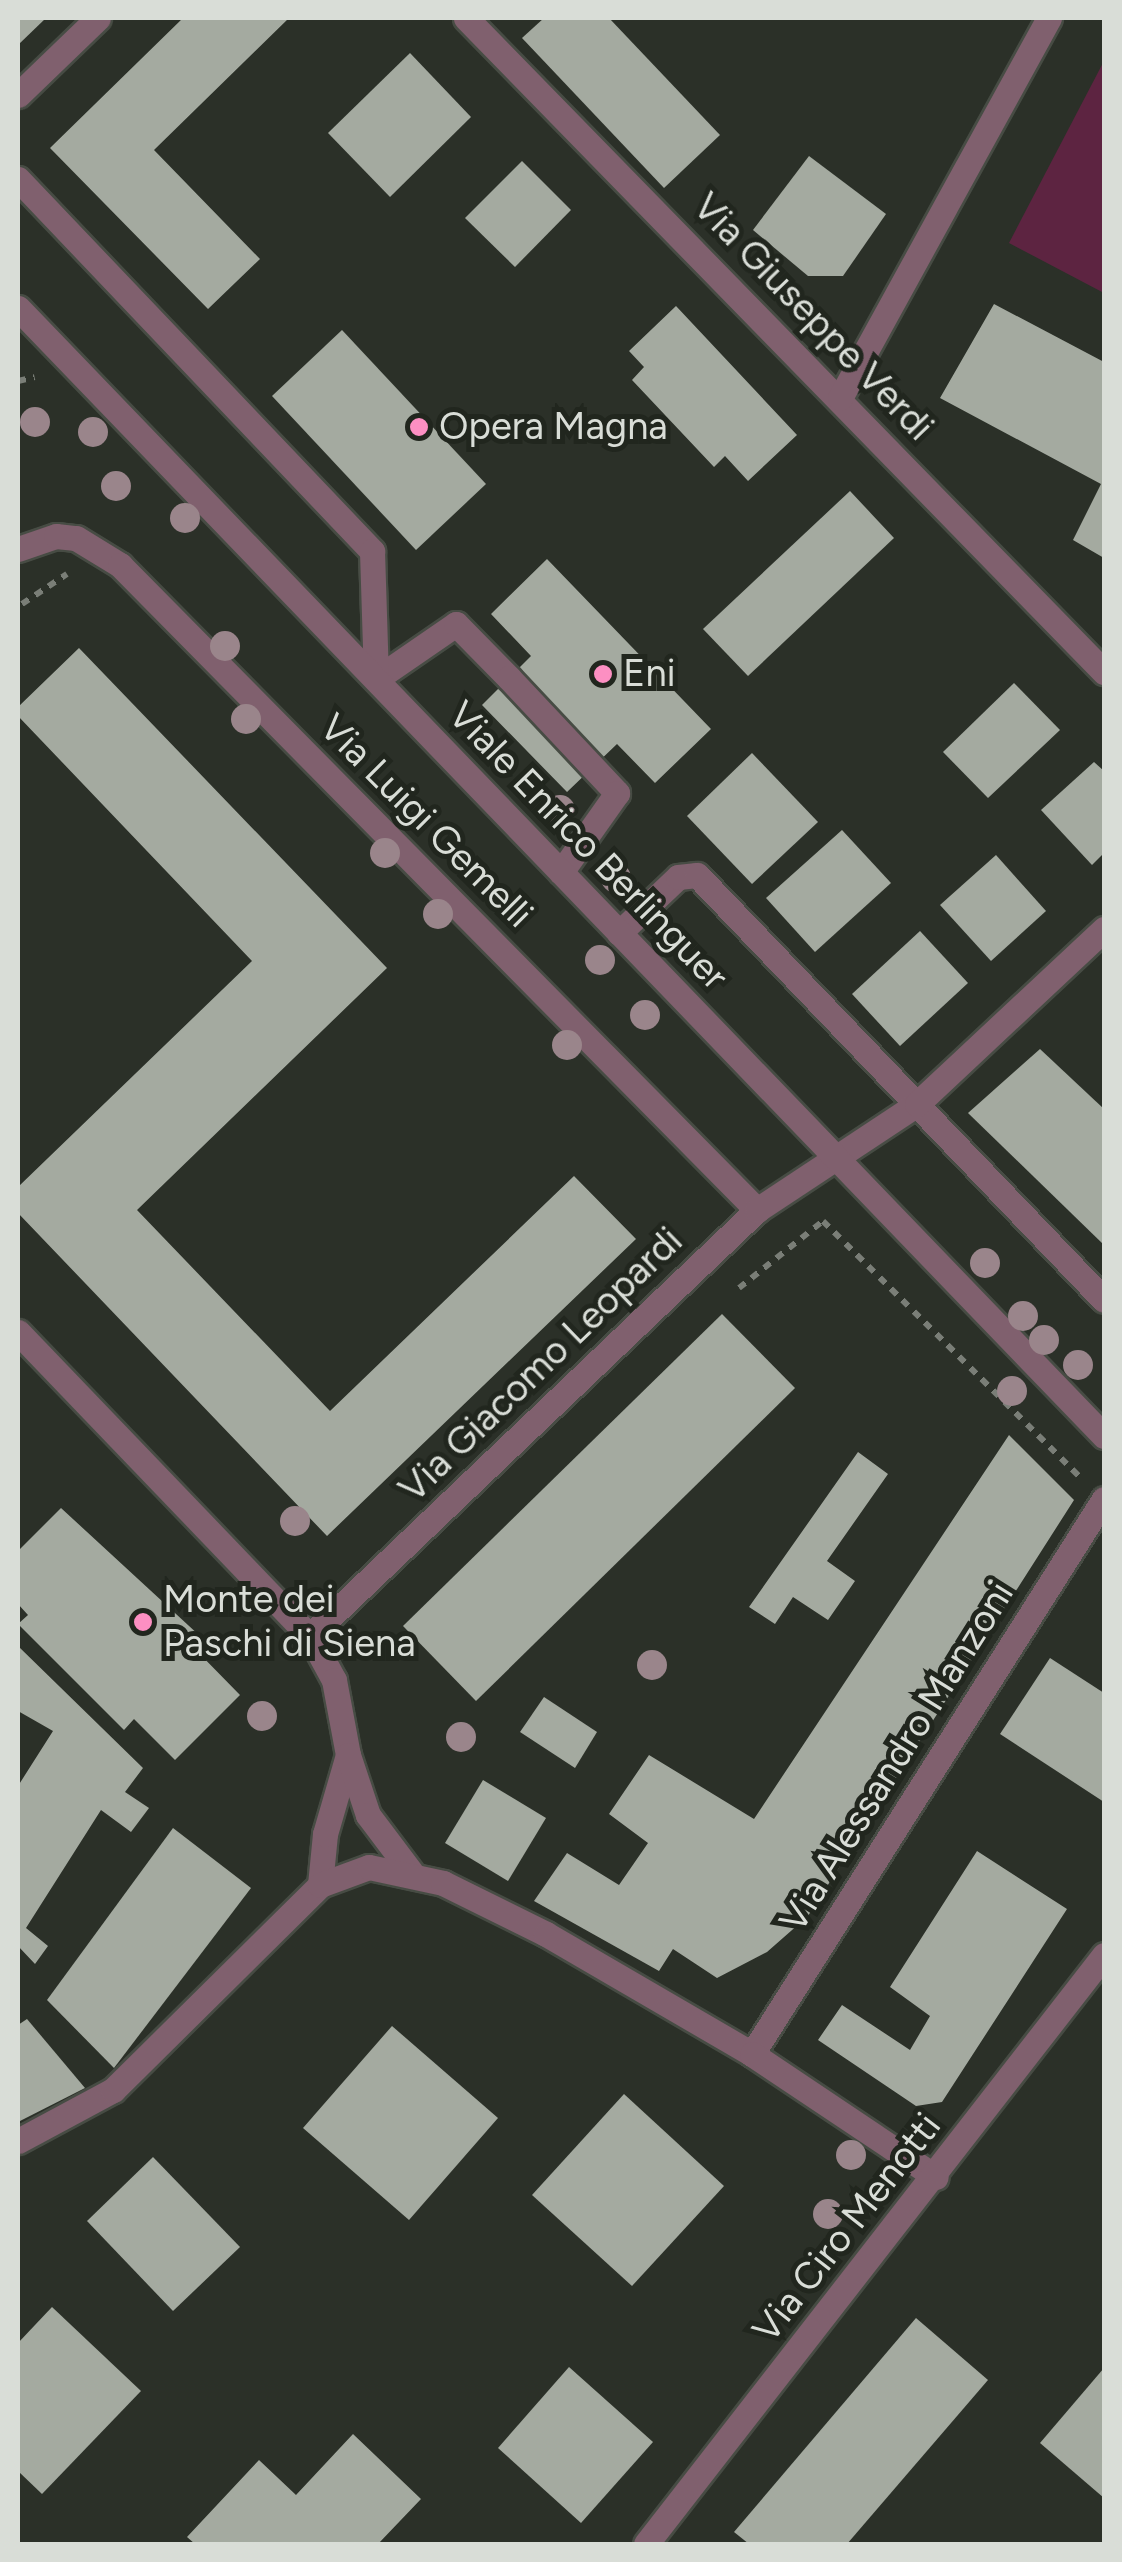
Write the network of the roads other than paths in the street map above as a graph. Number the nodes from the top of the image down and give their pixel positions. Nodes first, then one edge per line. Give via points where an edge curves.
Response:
1 (98, 18) edge
2 (466, 18) edge
3 (1049, 18) edge
4 (18, 95) edge
5 (18, 180) edge
6 (18, 308) edge
7 (840, 398) junction
8 (18, 549) edge
9 (1104, 672) edge
10 (376, 679) junction
11 (560, 872) junction
12 (1104, 929) edge
13 (619, 933) junction
14 (918, 1104) junction
15 (831, 1160) junction
16 (757, 1210) junction
17 (1104, 1300) edge
18 (18, 1332) edge
19 (1104, 1436) edge
20 (1104, 1500) edge
21 (310, 1636) junction
22 (348, 1754) junction
23 (411, 1872) junction
24 (320, 1885) junction
25 (1104, 1954) edge
26 (752, 2054) junction
27 (18, 2141) edge
28 (936, 2177) junction
29 (652, 2542) edge

1 - 4 street
2 - 7 street, Via Giuseppe Verdi
3 - 7 street
5 - 10 street via 372,551
6 - 10 street, Viale Enrico Berlinguer
7 - 9 street, Via Giuseppe Verdi
8 - 16 street, Via Luigi Gemelli via 56,536 76,538 120,564
10 - 11 street, Viale Enrico Berlinguer
10 - 11 street via 456,624 509,678 618,793
11 - 13 street, Viale Enrico Berlinguer
12 - 14 street, Via Giacomo Leopardi
13 - 14 street via 678,877 697,874
13 - 15 street, Viale Enrico Berlinguer
14 - 15 street, Via Giacomo Leopardi
14 - 17 street
15 - 16 street, Via Giacomo Leopardi
15 - 19 street, Viale Enrico Berlinguer
16 - 21 street, Via Giacomo Leopardi
18 - 21 street
20 - 26 street, Via Alessandro Manzoni
21 - 22 street via 334,1680
22 - 23 street via 368,1815
22 - 24 street via 324,1834
23 - 24 street via 369,1867
23 - 26 street via 546,1934
24 - 27 street via 113,2090
25 - 28 street, Via Ciro Menotti
26 - 28 street
28 - 29 street, Via Ciro Menotti

